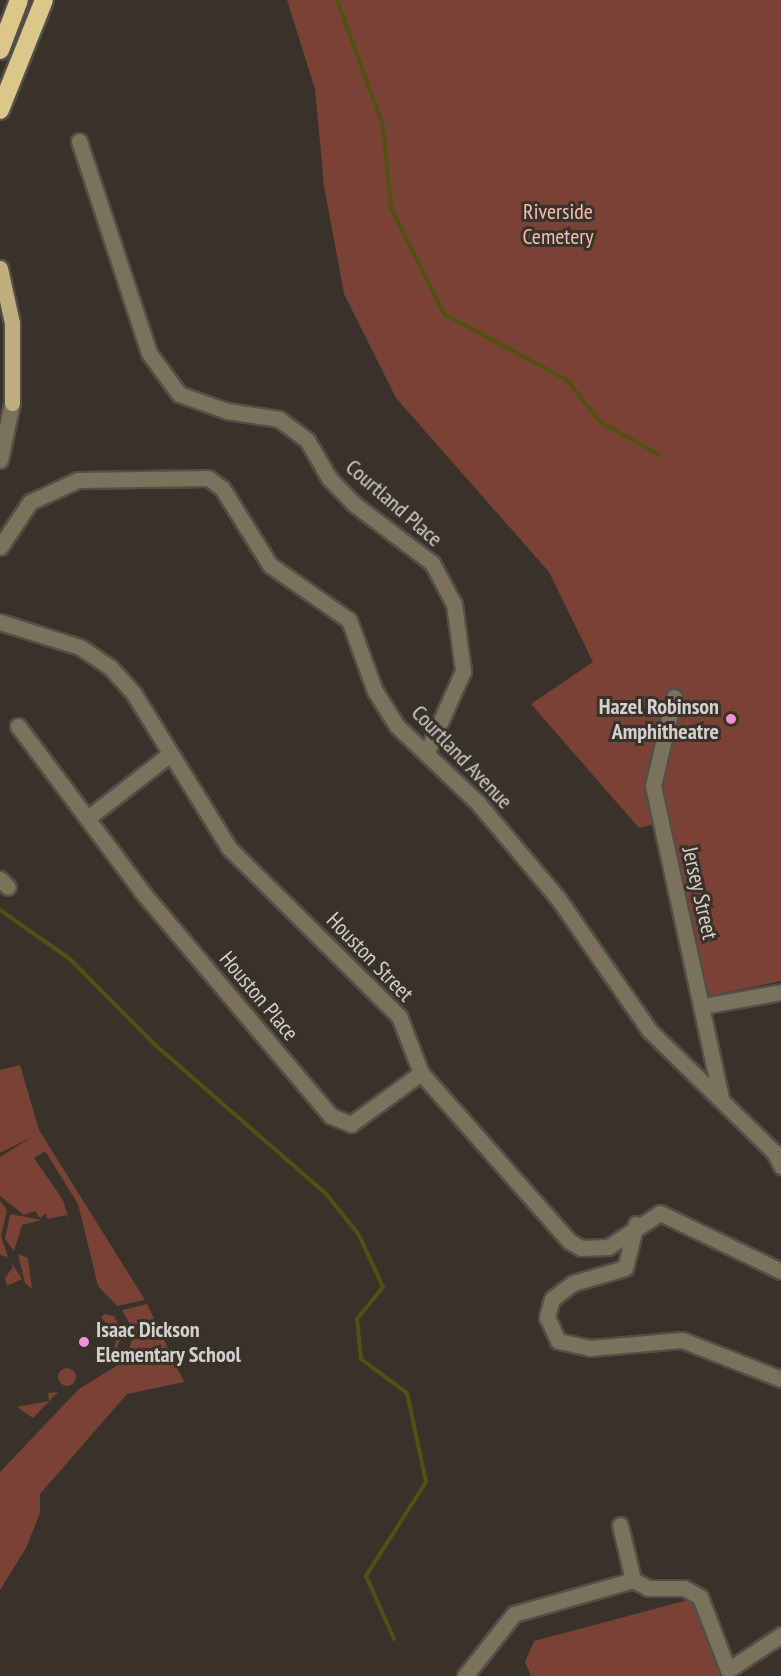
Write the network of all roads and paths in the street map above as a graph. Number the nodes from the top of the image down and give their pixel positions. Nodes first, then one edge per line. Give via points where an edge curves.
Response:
1 (19, 0) edge
2 (44, 0) edge
3 (0, 50) edge
4 (0, 110) edge
5 (79, 141) dead end
6 (0, 268) edge
7 (12, 403) joint
8 (0, 460) edge
9 (0, 547) edge
10 (0, 622) edge
11 (674, 697) dead end
12 (18, 726) dead end
13 (427, 752) junction
14 (170, 754) junction
15 (89, 817) junction
16 (781, 992) edge
17 (702, 1006) junction
18 (421, 1073) junction
19 (721, 1099) junction
20 (781, 1166) edge
21 (636, 1224) junction
22 (781, 1271) edge
23 (781, 1379) edge
24 (620, 1525) dead end
25 (633, 1580) junction
26 (781, 1635) edge
27 (465, 1676) edge

1 - 3 highway
2 - 4 highway
5 - 13 street, Courtland Place via 149,353 179,394 227,411 279,419 307,440 328,478 354,504 432,563 454,604 463,671
6 - 7 main road via 12,323
7 - 8 street
9 - 13 street, Courtland Avenue via 30,502 59,485 78,480 208,478 248,523 270,566 349,620 375,691 397,726
10 - 14 street, Houston Street via 72,644 110,667 134,694
11 - 17 street, Jersey Street via 653,786
12 - 15 street, Houston Place
13 - 19 street, Courtland Avenue via 557,897 650,1030
14 - 15 street
14 - 18 street, Houston Street via 229,848 399,1016
15 - 18 street, Houston Place via 143,893 331,1116 351,1124
16 - 17 street
17 - 19 street, Jersey Street
18 - 21 street, Houston Street via 569,1241 581,1248 608,1247
19 - 20 street, Courtland Avenue
21 - 22 street, Houston Street via 651,1215 672,1215
21 - 23 street via 625,1268 573,1283 552,1299 547,1317 558,1341 590,1348 682,1340
24 - 25 street
25 - 26 street via 648,1588 684,1588 700,1598 728,1670
25 - 27 street via 514,1614

